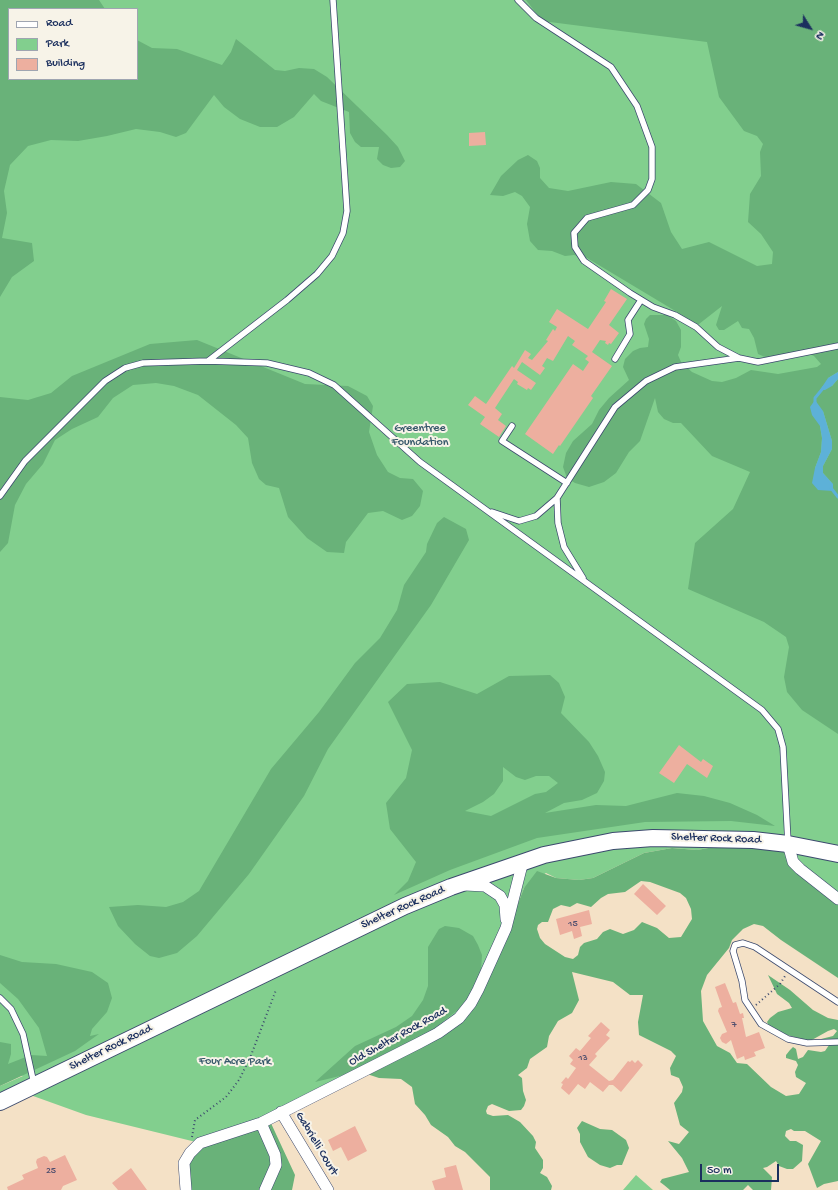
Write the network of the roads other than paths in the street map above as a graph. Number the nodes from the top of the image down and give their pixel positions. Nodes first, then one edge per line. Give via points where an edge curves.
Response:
1 (333, 0) edge
2 (518, 0) edge
3 (642, 300) junction
4 (838, 346) edge
5 (739, 358) junction
6 (615, 359) dead end
7 (208, 361) junction
8 (512, 426) dead end
9 (566, 483) junction
10 (0, 496) edge
11 (557, 498) junction
12 (485, 509) junction
13 (585, 581) junction
14 (788, 844) junction
15 (838, 854) edge
16 (523, 861) junction
17 (451, 887) junction
18 (838, 899) edge
19 (506, 928) junction
20 (0, 998) edge
21 (838, 1002) edge
22 (838, 1042) edge
23 (34, 1086) junction
24 (0, 1102) edge
25 (281, 1112) junction
26 (261, 1123) junction
27 (186, 1190) edge
28 (265, 1190) edge
29 (328, 1190) edge

1 - 7 lane via 347,203 343,233 332,256 317,274
2 - 3 lane via 536,18 611,67 638,106 652,147 652,179 648,190 633,205 586,218 574,233 575,247 584,261
3 - 5 lane via 696,327 718,347
3 - 6 lane via 628,320 630,334
4 - 5 lane via 758,362
5 - 9 lane via 675,367 646,380 615,407
7 - 10 lane via 143,363 125,368 105,381 24,461
7 - 12 lane via 267,363 310,373 334,385 420,462
8 - 9 lane via 502,441
9 - 11 lane
11 - 12 lane via 536,516 519,521
11 - 13 lane via 558,523 564,547
12 - 13 lane
13 - 14 lane via 762,710 778,729 783,746
14 - 15 main road, Shelter Rock Road
14 - 16 main road, Shelter Rock Road via 753,840 653,838 613,841 567,849
14 - 18 street via 793,862
16 - 17 main road, Shelter Rock Road
16 - 19 street, Old Shelter Rock Road
17 - 19 street via 475,884 493,890 505,905
17 - 23 main road, Shelter Rock Road via 399,909
19 - 25 street, Old Shelter Rock Road via 471,1003 454,1023
20 - 23 lane via 11,1010 23,1034
21 - 22 lane via 755,947 743,943 735,946 733,951 745,1000 761,1024 788,1039 807,1043
23 - 24 main road, Shelter Rock Road
25 - 26 street, Old Shelter Rock Road
25 - 29 street, Gabrielli Court
26 - 27 street, Old Shelter Rock Road via 200,1143 194,1148 186,1158 183,1168
26 - 28 street via 275,1155 276,1165

